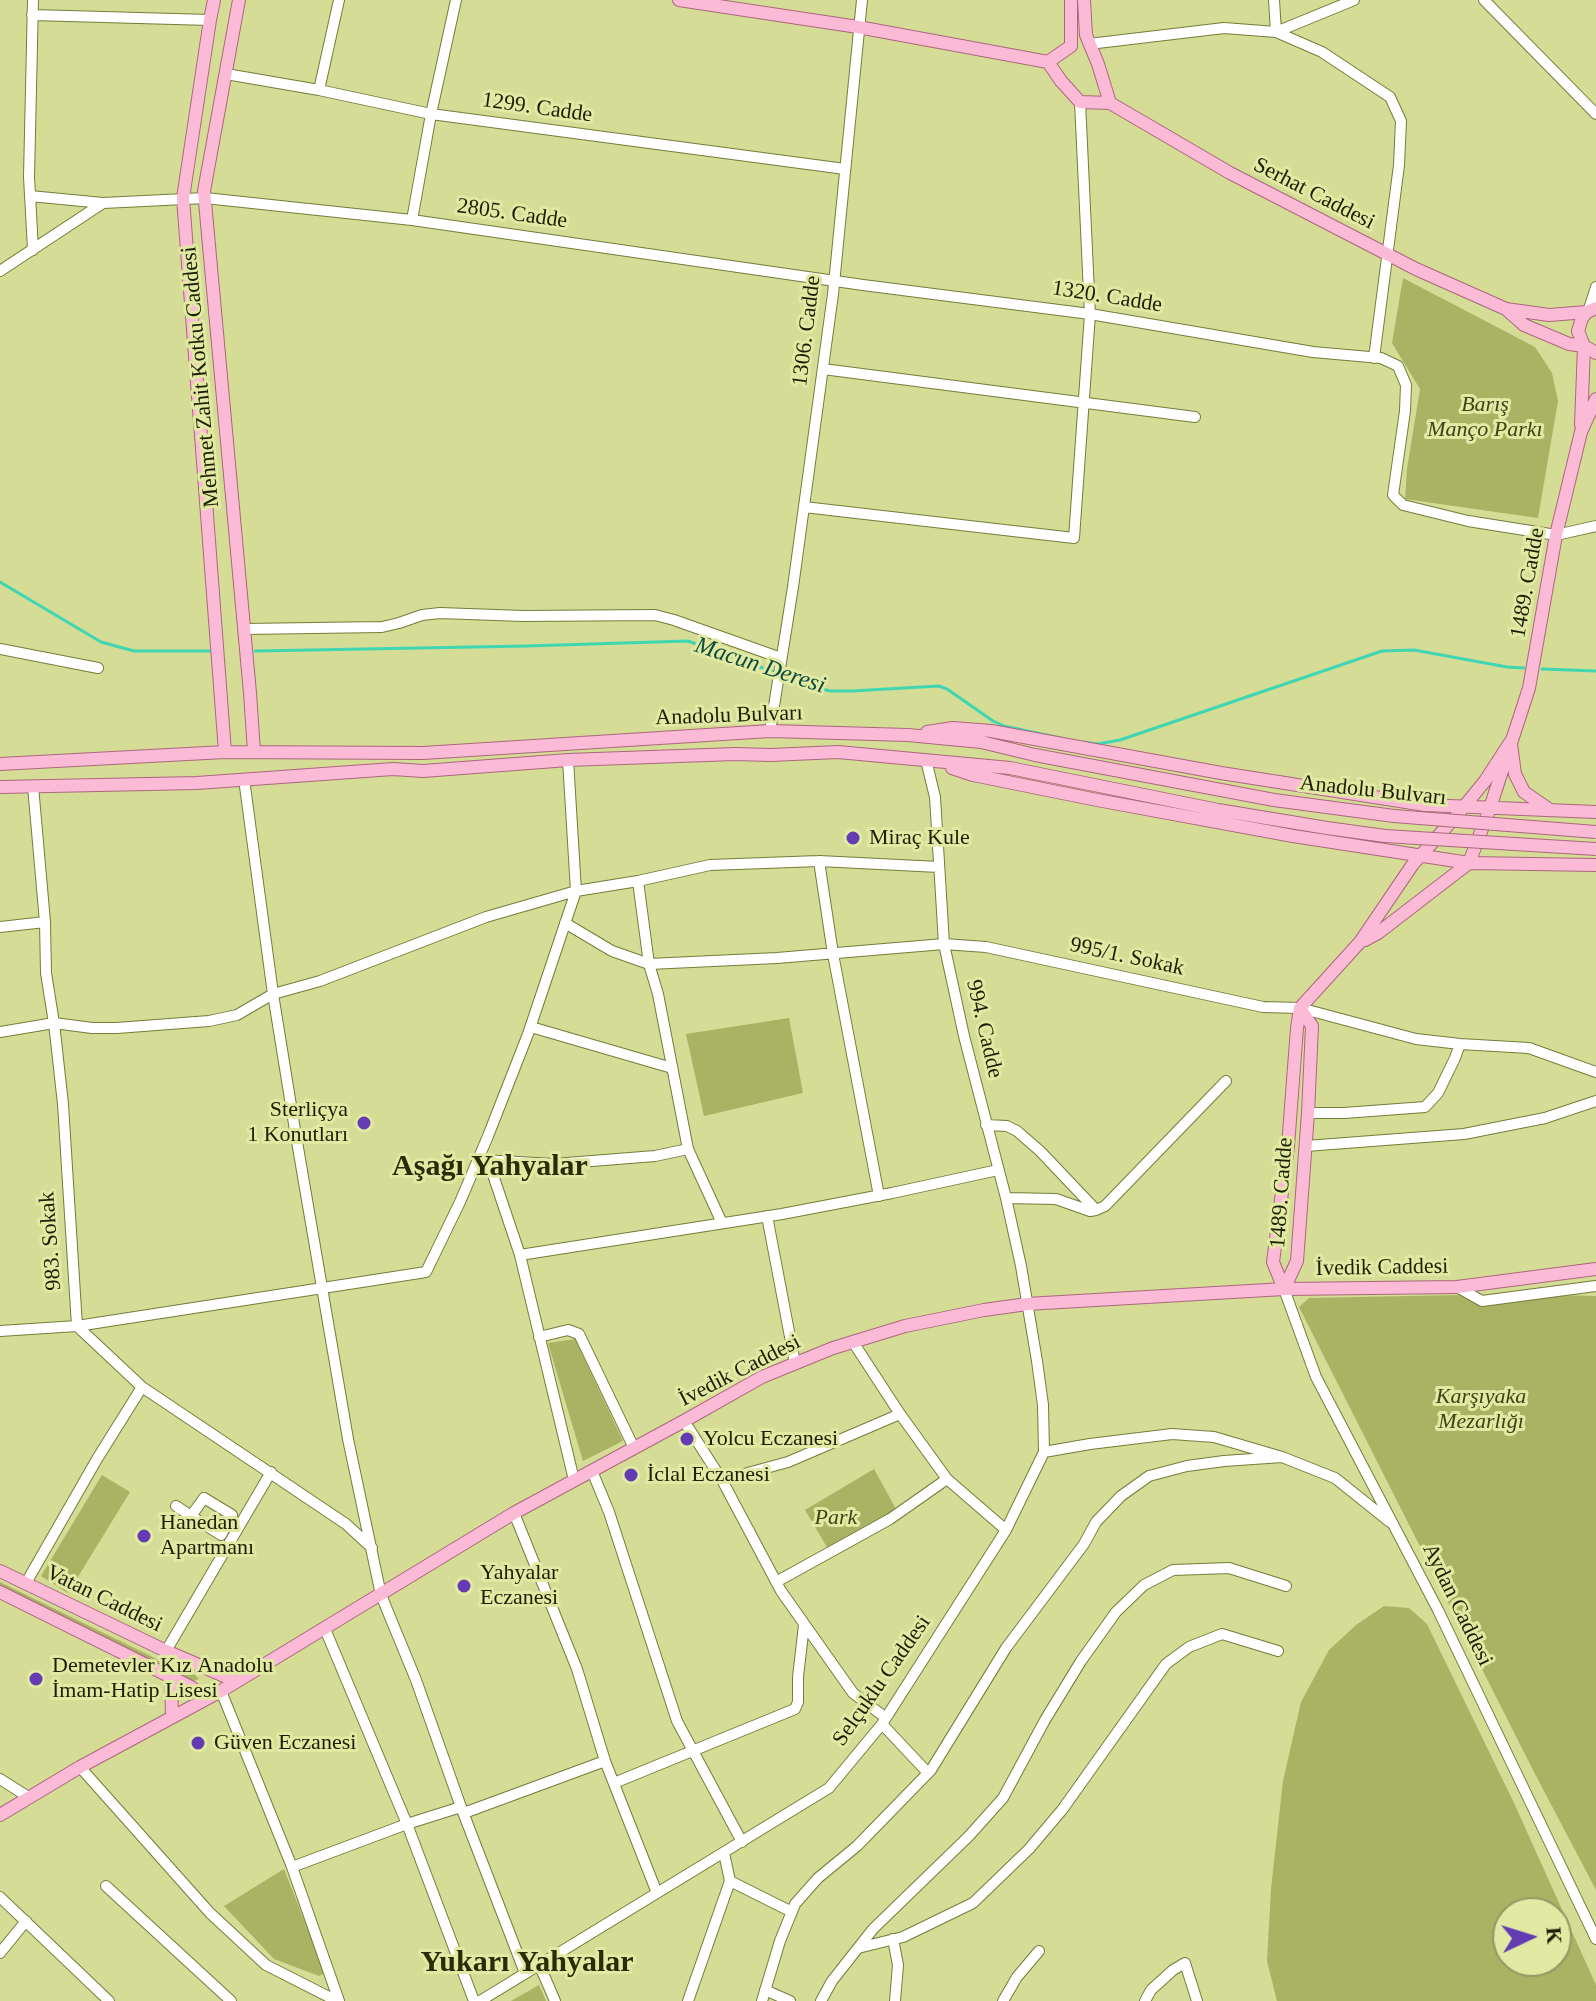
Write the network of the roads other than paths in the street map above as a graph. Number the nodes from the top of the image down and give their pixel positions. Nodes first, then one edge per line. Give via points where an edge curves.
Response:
1 (33, 0) edge
2 (214, 0) edge
3 (239, 0) edge
4 (339, 0) edge
5 (456, 0) edge
6 (679, 0) edge
7 (862, 0) edge
8 (1071, 0) edge
9 (1084, 0) edge
10 (1274, 0) edge
11 (1354, 0) edge
12 (1484, 0) edge
13 (32, 15) junction
14 (210, 20) junction
15 (858, 27) junction
16 (1276, 32) junction
17 (1087, 40) junction
18 (1071, 46) junction
19 (1048, 62) junction
20 (1098, 64) junction
21 (226, 74) junction
22 (319, 90) junction
23 (1080, 102) junction
24 (1110, 103) junction
25 (431, 114) junction
26 (1596, 114) edge
27 (845, 169) junction
28 (30, 196) junction
29 (183, 198) junction
30 (205, 198) junction
31 (103, 203) junction
32 (412, 220) junction
33 (33, 250) junction
34 (1388, 255) junction
35 (0, 271) edge
36 (834, 281) junction
37 (1596, 287) edge
38 (1506, 309) junction
39 (1590, 311) edge
40 (1090, 314) junction
41 (1584, 346) junction
42 (1596, 353) edge
43 (1374, 358) junction
44 (823, 369) junction
45 (1596, 399) edge
46 (1084, 403) junction
47 (1195, 417) dead end
48 (1581, 432) junction
49 (804, 507) junction
50 (1596, 526) edge
51 (1556, 535) junction
52 (244, 629) junction
53 (0, 649) edge
54 (781, 662) junction
55 (98, 668) dead end
56 (770, 731) junction
57 (908, 735) junction
58 (1511, 741) junction
59 (225, 752) junction
60 (254, 752) junction
61 (568, 760) junction
62 (926, 760) junction
63 (0, 764) edge
64 (244, 779) junction
65 (33, 786) junction
66 (0, 787) edge
67 (1464, 807) junction
68 (1490, 808) junction
69 (1551, 811) junction
70 (1596, 812) edge
71 (1596, 832) edge
72 (1596, 849) edge
73 (1423, 855) junction
74 (819, 861) junction
75 (1469, 863) junction
76 (1596, 865) edge
77 (939, 867) junction
78 (638, 881) junction
79 (576, 891) junction
80 (45, 922) junction
81 (565, 923) junction
82 (0, 927) edge
83 (1360, 942) junction
84 (944, 944) junction
85 (833, 954) junction
86 (649, 964) junction
87 (273, 994) junction
88 (1300, 1008) junction
89 (54, 1023) junction
90 (531, 1027) junction
91 (0, 1032) edge
92 (1460, 1044) junction
93 (672, 1068) junction
94 (1596, 1072) edge
95 (1226, 1081) dead end
96 (1596, 1101) edge
97 (1308, 1113) junction
98 (986, 1125) junction
99 (1288, 1146) junction
100 (1306, 1146) junction
101 (688, 1149) junction
102 (483, 1160) junction
103 (998, 1170) junction
104 (879, 1196) junction
105 (1006, 1198) junction
106 (1096, 1210) junction
107 (767, 1216) junction
108 (722, 1223) junction
109 (520, 1255) junction
110 (1596, 1269) edge
111 (1596, 1286) edge
112 (1457, 1287) junction
113 (323, 1289) junction
114 (1284, 1289) junction
115 (1027, 1304) junction
116 (77, 1326) junction
117 (0, 1331) edge
118 (539, 1337) junction
119 (853, 1342) junction
120 (795, 1363) junction
121 (142, 1387) junction
122 (900, 1414) junction
123 (684, 1421) junction
124 (634, 1448) junction
125 (1044, 1452) junction
126 (1282, 1457) junction
127 (592, 1471) junction
128 (271, 1472) junction
129 (947, 1479) junction
130 (574, 1480) junction
131 (722, 1480) junction
132 (176, 1506) dead end
133 (514, 1513) junction
134 (191, 1516) dead end
135 (1396, 1526) junction
136 (1006, 1530) junction
137 (372, 1548) junction
138 (0, 1571) edge
139 (776, 1582) junction
140 (26, 1583) junction
141 (1286, 1586) dead end
142 (0, 1592) edge
143 (381, 1595) junction
144 (804, 1625) junction
145 (325, 1629) junction
146 (166, 1651) junction
147 (1278, 1651) dead end
148 (171, 1677) junction
149 (236, 1681) junction
150 (221, 1691) junction
151 (206, 1699) junction
152 (172, 1716) junction
153 (884, 1721) junction
154 (693, 1751) junction
155 (605, 1761) junction
156 (80, 1767) junction
157 (928, 1773) junction
158 (0, 1779) edge
159 (614, 1783) junction
160 (30, 1798) junction
161 (463, 1810) junction
162 (0, 1815) edge
163 (407, 1824) junction
164 (742, 1842) junction
165 (724, 1853) junction
166 (292, 1867) junction
167 (730, 1881) junction
168 (106, 1886) dead end
169 (657, 1893) junction
170 (0, 1897) edge
171 (792, 1912) junction
172 (26, 1921) junction
173 (893, 1939) junction
174 (1596, 1939) edge
175 (858, 1948) junction
176 (1039, 1951) dead end
177 (0, 1953) edge
178 (539, 1964) junction
179 (525, 1973) junction
180 (763, 1996) edge
181 (109, 2001) edge
182 (231, 2001) edge
183 (338, 2001) edge
184 (474, 2001) edge
185 (480, 2001) edge
186 (555, 2001) edge
187 (688, 2001) edge
188 (790, 2001) edge
189 (821, 2001) edge
190 (895, 2001) edge
191 (1003, 2001) edge
192 (1145, 2001) edge
193 (1197, 2001) edge

1 - 13 street
2 - 14 main road, Mehmet Zahit Kotku Caddesi
3 - 21 main road, Mehmet Zahit Kotku Caddesi
4 - 22 street
5 - 25 street
6 - 15 main road
7 - 15 street, 1306. Cadde
8 - 18 main road
9 - 17 main road
10 - 16 street
11 - 16 street
12 - 26 street
13 - 14 street
13 - 28 street
14 - 29 main road, Mehmet Zahit Kotku Caddesi
15 - 19 main road
15 - 27 street, 1306. Cadde
16 - 17 street via 1224,28
16 - 34 street via 1322,52 1390,97 1401,121
17 - 20 main road
18 - 19 main road
18 - 20 main road
19 - 23 main road
20 - 24 main road
21 - 22 street, 1299. Cadde
21 - 30 main road, Mehmet Zahit Kotku Caddesi
22 - 25 street, 1299. Cadde
23 - 24 main road, Serhat Caddesi
23 - 40 street
24 - 34 main road, Serhat Caddesi
25 - 27 street, 1299. Cadde
25 - 32 street
27 - 36 street, 1306. Cadde
28 - 31 street, 2805. Cadde
28 - 33 street
29 - 30 street, 2805. Cadde
29 - 31 street, 2805. Cadde
29 - 59 main road, Mehmet Zahit Kotku Caddesi
30 - 32 street, 2805. Cadde
30 - 52 main road, Mehmet Zahit Kotku Caddesi
31 - 33 street
32 - 36 street, 2805. Cadde
33 - 35 street
34 - 38 main road, Serhat Caddesi
34 - 43 street
36 - 40 street, 1320. Cadde
36 - 44 street, 1306. Cadde
37 - 39 street
38 - 39 main road via 1549,315
38 - 41 main road via 1524,325
39 - 41 main road, 1489. Cadde via 1578,331
40 - 43 street, 1320. Cadde
40 - 46 street
41 - 42 main road
41 - 48 main road, 1489. Cadde
43 - 51 street via 1398,366 1406,385 1393,495 1403,505
44 - 46 street
44 - 49 street, 1306. Cadde
45 - 48 main road, 1489. Cadde
46 - 47 street
46 - 49 street via 1074,538
48 - 51 main road, 1489. Cadde
49 - 54 street, 1306. Cadde
50 - 51 street
51 - 58 main road, 1489. Cadde via 1529,688
52 - 54 street via 382,627 440,613 655,615
52 - 60 main road, Mehmet Zahit Kotku Caddesi
53 - 55 street
54 - 56 street, 1306. Cadde
56 - 57 main road, Anadolu Bulvarı
56 - 60 main road, Anadolu Bulvarı via 423,753
57 - 67 main road via 953,728 991,731 1236,775
57 - 71 main road, Anadolu Bulvarı, bridge via 981,742 1274,800 1394,816
58 - 67 main road, 1489. Cadde
58 - 68 main road, 1489. Cadde
58 - 69 main road via 1515,774 1524,792
59 - 60 main road, Anadolu Bulvarı
59 - 63 main road, Anadolu Bulvarı
61 - 62 main road, Anadolu Bulvarı via 838,752
61 - 64 main road, Anadolu Bulvarı
61 - 79 street
62 - 72 main road, Anadolu Bulvarı, bridge via 1010,768 1218,810 1385,836
62 - 73 main road via 973,775 1120,804
62 - 77 street, 994. Cadde via 935,797
64 - 65 main road, Anadolu Bulvarı
64 - 87 street
65 - 66 main road, Anadolu Bulvarı
65 - 80 street, 983. Sokak
67 - 68 main road
67 - 73 main road, 1489. Cadde
68 - 69 main road
68 - 75 main road, 1489. Cadde
69 - 70 main road
73 - 75 main road
73 - 83 main road, 1489. Cadde
74 - 77 street
74 - 78 street via 710,865
74 - 85 street
75 - 76 main road
75 - 83 main road, 1489. Cadde
77 - 84 street, 994. Cadde
78 - 79 street
78 - 86 street
79 - 81 street
79 - 87 street via 486,917
80 - 82 street
80 - 89 street, 983. Sokak
81 - 86 street via 612,951
81 - 90 street
83 - 88 main road, 1489. Cadde
84 - 85 street, 995/1. Sokak
84 - 88 street, 995/1. Sokak via 986,947 1263,1007
84 - 98 street, 994. Cadde
85 - 86 street, 995/1. Sokak
85 - 104 street
86 - 93 street
87 - 89 street via 237,1015 209,1021 117,1028
87 - 113 street
88 - 92 street, 995/1. Sokak via 1416,1039
88 - 97 main road, 1489. Cadde via 1312,1026
88 - 99 main road, 1489. Cadde
89 - 91 street
89 - 116 street, 983. Sokak
90 - 93 street
90 - 102 street
92 - 94 street, 995/1. Sokak via 1529,1048
92 - 97 street via 1438,1093 1425,1107
93 - 101 street
95 - 106 street
96 - 100 street via 1545,1118 1464,1134
97 - 100 main road, 1489. Cadde
98 - 103 street, 994. Cadde
98 - 106 street via 1017,1131
99 - 100 main road
99 - 114 main road, 1489. Cadde via 1273,1262
100 - 114 main road, 1489. Cadde via 1297,1261
101 - 102 street via 554,1164
101 - 108 street
102 - 109 street
102 - 113 street via 426,1272
103 - 104 street
103 - 105 street, 994. Cadde
104 - 107 street
105 - 106 street via 1056,1199
105 - 115 street, 994. Cadde
107 - 108 street
107 - 120 street
108 - 109 street
109 - 118 street
110 - 112 main road, İvedik Caddesi
111 - 112 street via 1482,1301
112 - 114 main road, İvedik Caddesi
113 - 116 street
113 - 137 street
114 - 115 main road, İvedik Caddesi
114 - 135 street, Aydan Caddesi via 1316,1377
115 - 119 main road, İvedik Caddesi via 942,1318
115 - 125 street, Selçuklu Caddesi via 1043,1405
116 - 117 street
116 - 121 street
118 - 124 street via 568,1330 581,1337
118 - 130 street
119 - 120 main road, İvedik Caddesi
119 - 122 street
120 - 123 main road, İvedik Caddesi
121 - 128 street
121 - 140 street
122 - 129 street
122 - 131 street via 788,1462
123 - 124 main road, İvedik Caddesi
123 - 131 street
124 - 127 main road, İvedik Caddesi
125 - 126 street via 1172,1434 1214,1437
125 - 136 street, Selçuklu Caddesi
126 - 135 street via 1335,1478
126 - 157 street via 1174,1469 1149,1476 1121,1496 1096,1522 1006,1648
127 - 130 main road, İvedik Caddesi
127 - 154 street via 677,1721
128 - 137 street
128 - 146 street
129 - 136 street
129 - 139 street via 890,1519
130 - 133 main road, İvedik Caddesi
131 - 139 street
132 - 134 street
133 - 143 main road, İvedik Caddesi
133 - 155 street via 577,1669
135 - 174 street, Aydan Caddesi
136 - 153 street, Selçuklu Caddesi
137 - 143 street
138 - 140 main road, Vatan Caddesi
139 - 144 street
140 - 146 main road, Vatan Caddesi
141 - 175 street via 1229,1568 1173,1570 1144,1585 1116,1612 1081,1661 1003,1798
142 - 148 main road, Vatan Caddesi
143 - 145 main road, İvedik Caddesi
143 - 161 street
144 - 153 street via 853,1693
144 - 154 street via 795,1709
145 - 149 main road, İvedik Caddesi
145 - 163 street
146 - 149 main road, Vatan Caddesi
147 - 173 street via 1222,1634 1189,1647 1166,1664 1029,1849 973,1903
148 - 151 main road, Vatan Caddesi
148 - 152 main road
149 - 150 main road, İvedik Caddesi
150 - 151 main road, İvedik Caddesi
150 - 166 street
151 - 152 main road, İvedik Caddesi
152 - 156 main road, İvedik Caddesi
153 - 157 street
153 - 164 street, Selçuklu Caddesi via 829,1788
154 - 159 street
154 - 164 street
155 - 159 street
155 - 161 street
156 - 160 main road, İvedik Caddesi
156 - 183 street via 210,1913 256,1956
157 - 171 street via 818,1878
158 - 160 street
159 - 169 street
160 - 162 main road, İvedik Caddesi
161 - 163 street
161 - 179 street
163 - 166 street
163 - 184 street
164 - 165 street, Selçuklu Caddesi
165 - 167 street
165 - 169 street, Selçuklu Caddesi
166 - 183 street
167 - 171 street
167 - 187 street
168 - 182 street
169 - 178 street, Selçuklu Caddesi
170 - 172 street
171 - 180 street
172 - 177 street
172 - 181 street
173 - 175 street
173 - 190 street via 898,1965
175 - 189 street
176 - 191 street
178 - 179 street, Selçuklu Caddesi
178 - 186 street
179 - 185 street, Selçuklu Caddesi
180 - 188 street
192 - 193 street via 1185,1963

